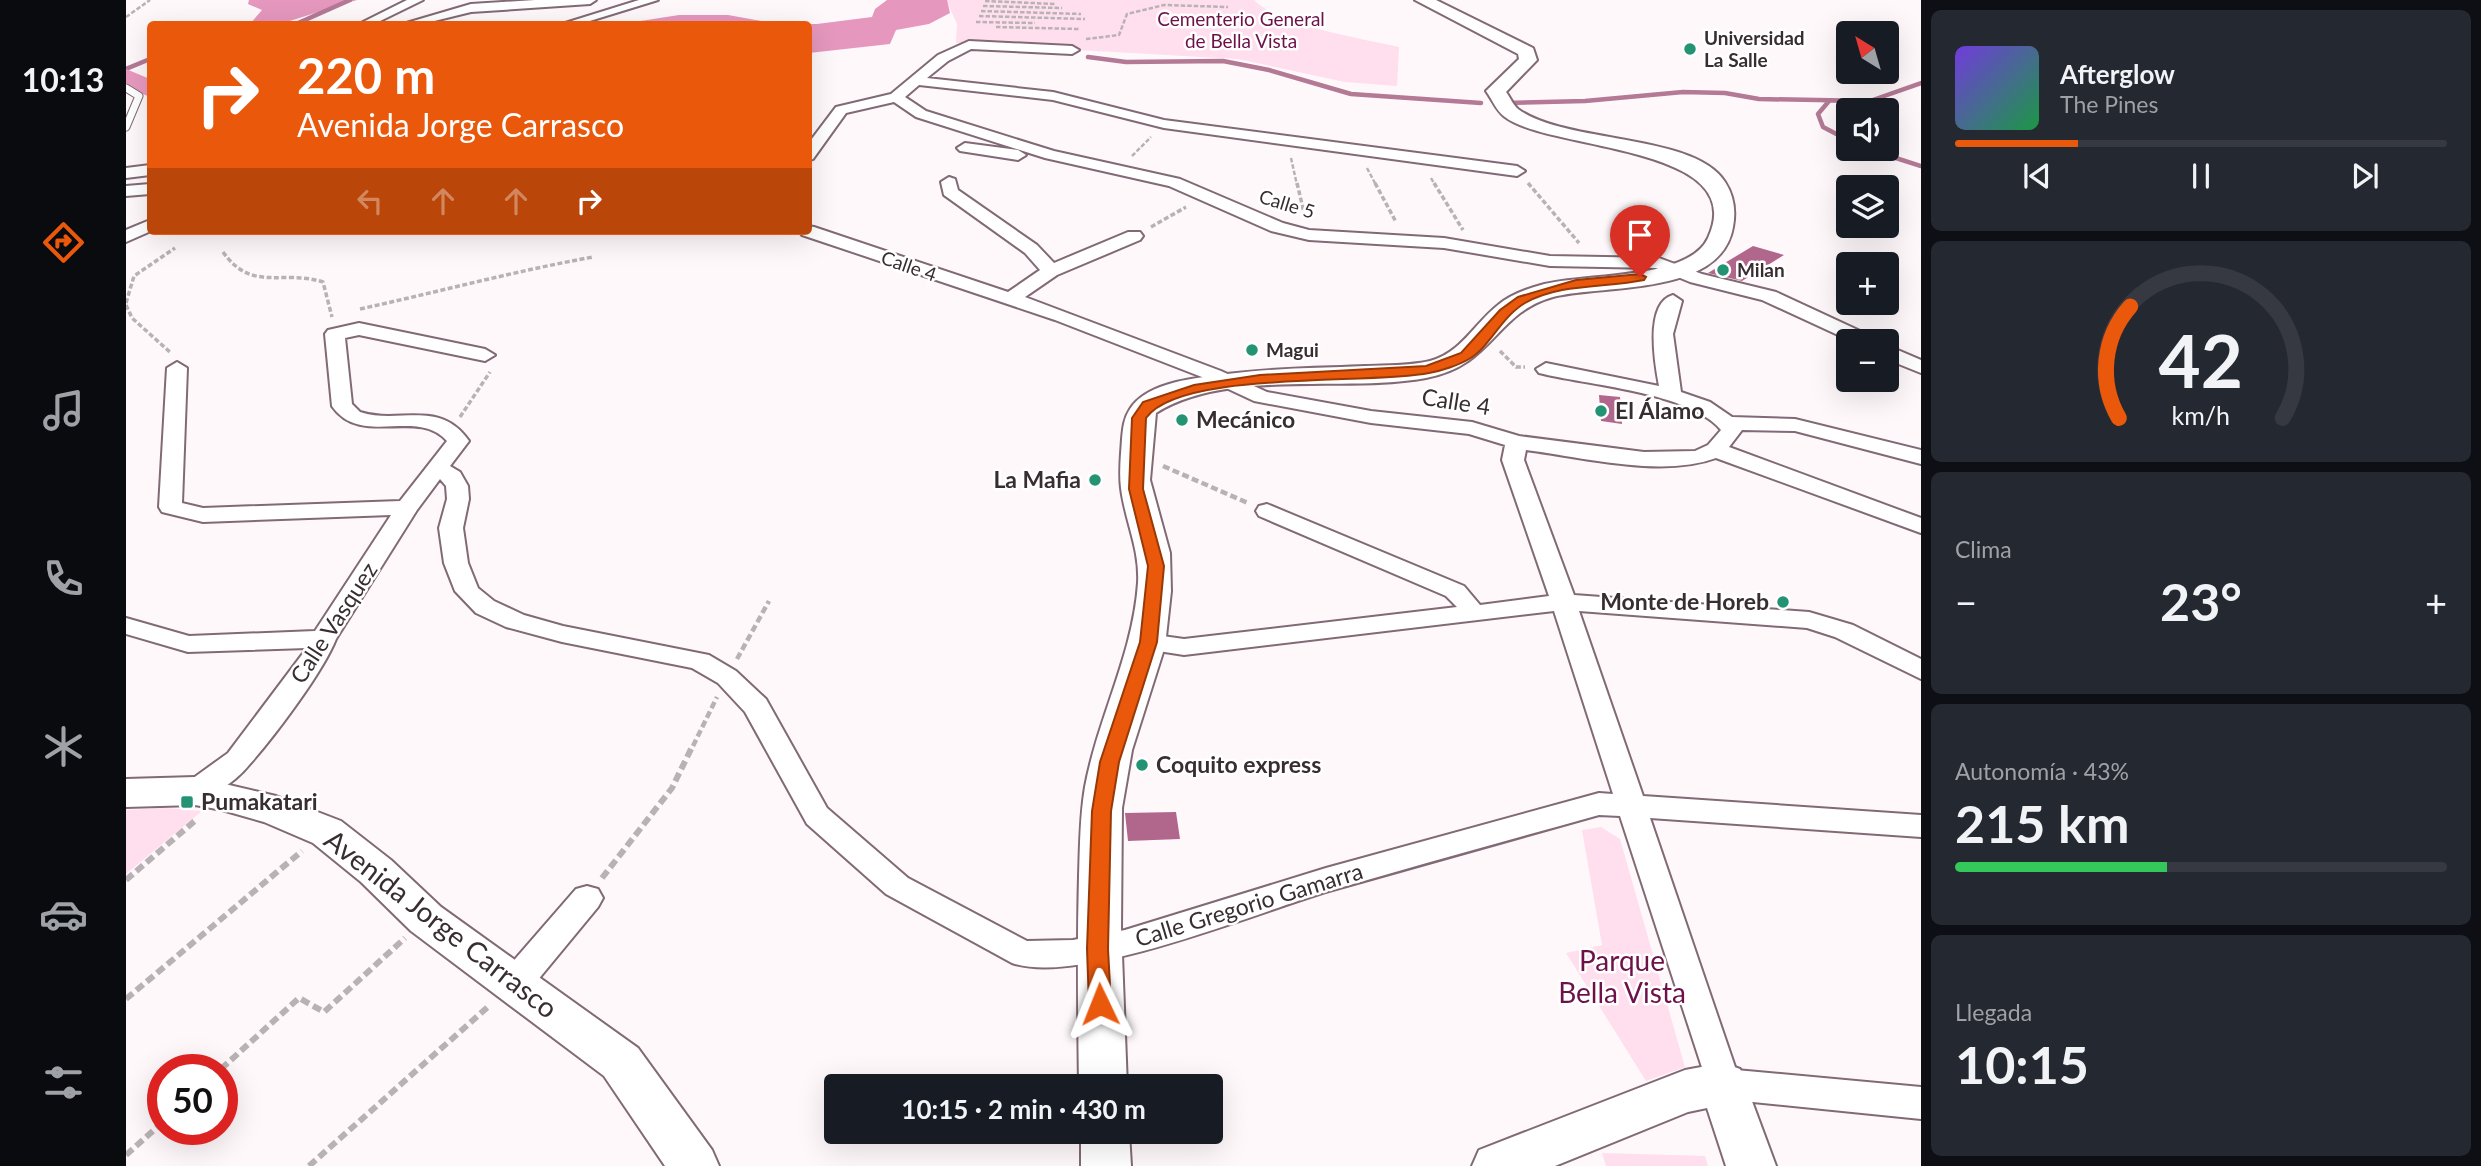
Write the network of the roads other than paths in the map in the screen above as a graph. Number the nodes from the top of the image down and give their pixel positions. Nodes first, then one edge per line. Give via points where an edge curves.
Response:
1 (417, 0) edge
2 (590, 0) edge
3 (652, 0) edge
4 (1423, 0) edge
5 (372, 21) edge
6 (421, 21) edge
7 (578, 21) edge
8 (1072, 50) dead end
9 (918, 81) junction
10 (126, 88) edge
11 (896, 97) junction
12 (126, 127) edge
13 (965, 148) dead end
14 (812, 150) edge
15 (1050, 155) junction
16 (147, 170) edge
17 (1517, 170) road end
18 (126, 173) edge
19 (949, 182) dead end
20 (147, 189) edge
21 (126, 191) edge
22 (147, 226) edge
23 (812, 232) edge
24 (1134, 236) road end
25 (126, 237) edge
26 (1051, 271) junction
27 (1683, 271) junction
28 (1009, 300) junction
29 (1673, 301) dead end
30 (1840, 329) edge
31 (485, 355) road end
32 (1899, 357) edge
33 (1921, 367) edge
34 (177, 368) road end
35 (1546, 369) dead end
36 (1227, 384) junction
37 (1671, 394) junction
38 (1730, 423) junction
39 (1516, 442) junction
40 (1716, 450) junction
41 (1921, 457) edge
42 (437, 467) junction
43 (407, 508) junction
44 (1258, 510) road end
45 (1921, 526) edge
46 (1564, 602) junction
47 (1472, 612) junction
48 (126, 626) edge
49 (323, 639) junction
50 (1148, 642) junction
51 (1921, 670) edge
52 (126, 793) edge
53 (208, 794) junction
54 (1631, 805) junction
55 (1921, 826) edge
56 (587, 898) road end
57 (1098, 949) junction
58 (515, 983) junction
59 (1103, 1074) edge
60 (1723, 1084) junction
61 (1921, 1103) edge
62 (1105, 1144) edge
63 (694, 1166) edge
64 (1106, 1166) edge
65 (1497, 1166) edge
66 (1751, 1166) edge

1 - 5 street
2 - 6 street via 471,8
3 - 7 street
4 - 27 main road via 1527,52 1528,60 1496,91 1500,102 1517,117 1560,132 1672,157 1709,176 1725,201 1724,228 1716,250
8 - 9 street via 969,45 943,58
9 - 11 street
9 - 17 street via 1053,96 1164,124
10 - 12 lane via 139,96 139,102
11 - 14 street via 841,110
11 - 15 street, Calle 5 via 921,114
13 - 15 street
15 - 27 street, Calle 5 via 1174,182 1260,221 1309,235 1404,238 1549,261 1659,263
16 - 18 street
19 - 26 street via 950,192 1031,249
20 - 21 street
22 - 25 street
23 - 28 street, Calle 4
24 - 26 street
26 - 28 street
27 - 30 street, Calle 5 via 1769,296
27 - 36 main road via 1576,284 1522,299 1504,312 1466,356 1428,370
28 - 36 street, Calle 4 via 1062,316
29 - 37 street via 1661,332
31 - 42 street, Calle Vasquez via 336,322 342,406 347,414 379,422 437,424 452,431 458,441
32 - 33 street
34 - 43 street via 170,507 203,515
35 - 37 street
36 - 39 street, Calle 4 via 1261,397 1371,417 1472,428
36 - 50 main road via 1169,395 1148,405 1139,418 1136,489 1156,566
37 - 38 street
38 - 40 street via 1732,430
38 - 41 street via 1795,425
39 - 40 street, Calle 4 via 1644,459 1678,460
39 - 46 street via 1513,460
40 - 45 street
42 - 43 street, Calle Vasquez
42 - 57 street, Calle Gregorio Gamarra via 457,486 451,527 456,563 467,591 485,607 562,634 700,661 727,677 756,706 817,816 897,886 1023,954
43 - 49 street, Calle Vasquez
44 - 47 street via 1455,592
46 - 47 street
46 - 51 street via 1809,620 1844,631
46 - 54 street
47 - 50 street via 1184,647
48 - 49 street via 187,643
49 - 53 street, Calle Vasquez via 317,654
50 - 57 main road via 1105,788
52 - 53 main road, Avenida Jorge Carrasco
53 - 58 main road, Avenida Jorge Carrasco via 276,811 327,832 426,919
54 - 55 street, Calle Gregorio Gamarra
54 - 57 street, Calle Gregorio Gamarra via 1599,804
54 - 60 street
56 - 58 street
57 - 59 main road
58 - 63 main road, Avenida Jorge Carrasco via 621,1062
60 - 61 street
60 - 65 main road via 1685,1091
60 - 66 main road
62 - 64 main road

